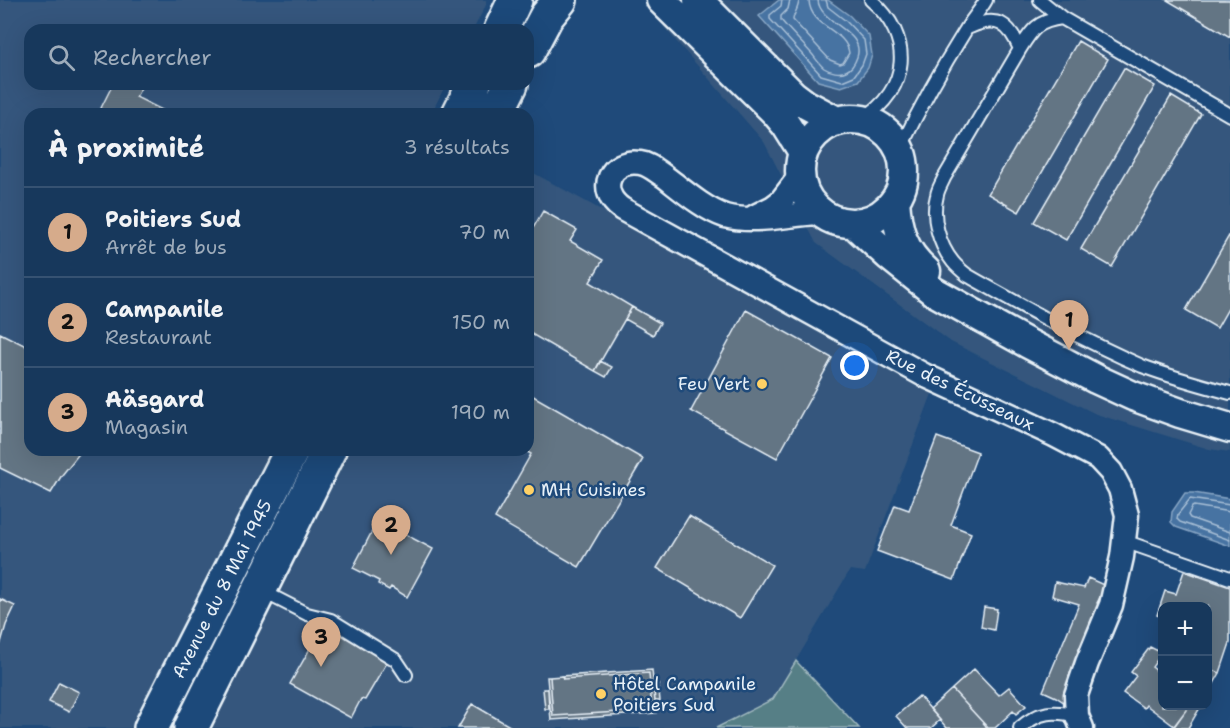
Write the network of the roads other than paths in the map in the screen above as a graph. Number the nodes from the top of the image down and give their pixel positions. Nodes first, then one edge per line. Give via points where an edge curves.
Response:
1 (515, 0) edge
2 (560, 0) edge
3 (661, 0) edge
4 (698, 0) edge
5 (871, 0) edge
6 (986, 0) edge
7 (1040, 0) edge
8 (1062, 18) junction
9 (504, 24) edge
10 (966, 28) junction
11 (534, 40) edge
12 (1020, 49) junction
13 (471, 90) edge
14 (508, 90) edge
15 (462, 108) edge
16 (499, 108) edge
17 (1230, 115) edge
18 (849, 120) junction
19 (900, 149) junction
20 (801, 164) junction
21 (895, 200) junction
22 (820, 213) junction
23 (751, 218) junction
24 (853, 223) junction
25 (959, 305) junction
26 (1230, 393) edge
27 (1230, 428) edge
28 (290, 456) edge
29 (325, 456) edge
30 (1124, 540) junction
31 (1230, 578) edge
32 (244, 582) junction
33 (406, 675) dead end
34 (1080, 722) edge
35 (195, 723) edge
36 (152, 728) edge
37 (1020, 728) edge

1 - 9 main road
2 - 11 main road
3 - 20 street via 775,112 791,131
4 - 18 street via 793,95 805,104
5 - 18 lane via 896,32 901,58 898,78 876,111
6 - 10 lane
7 - 8 lane
8 - 12 lane via 1037,25
8 - 17 lane
10 - 12 lane via 982,21 1003,25
10 - 19 lane
12 - 26 lane via 936,196 936,227 942,246 967,275 1082,337 1143,366
13 - 15 main road
14 - 16 main road
18 - 19 street via 877,125
18 - 20 street via 822,128 811,138
19 - 21 street via 903,184
20 - 22 street via 803,190
20 - 23 street via 781,201
21 - 24 street via 884,212
21 - 25 street via 898,230 912,258
22 - 23 street, Rue des Écusseaux
22 - 24 street via 836,221
23 - 30 street, Rue des Écusseaux via 724,216 711,210 643,163 621,166 608,182 611,199 622,209 924,375 1098,458 1120,489 1127,515
24 - 25 street via 933,291
25 - 27 street via 1132,396
28 - 32 main road, Avenue du 8 Mai 1945
29 - 32 main road, Avenue du 8 Mai 1945
30 - 31 lane
30 - 34 street, Rue des Écusseaux via 1111,605 1076,695
32 - 33 lane via 307,614 331,620 396,660
32 - 35 main road, Avenue du 8 Mai 1945
32 - 36 main road, Avenue du 8 Mai 1945
34 - 37 lane via 1060,712 1046,713

